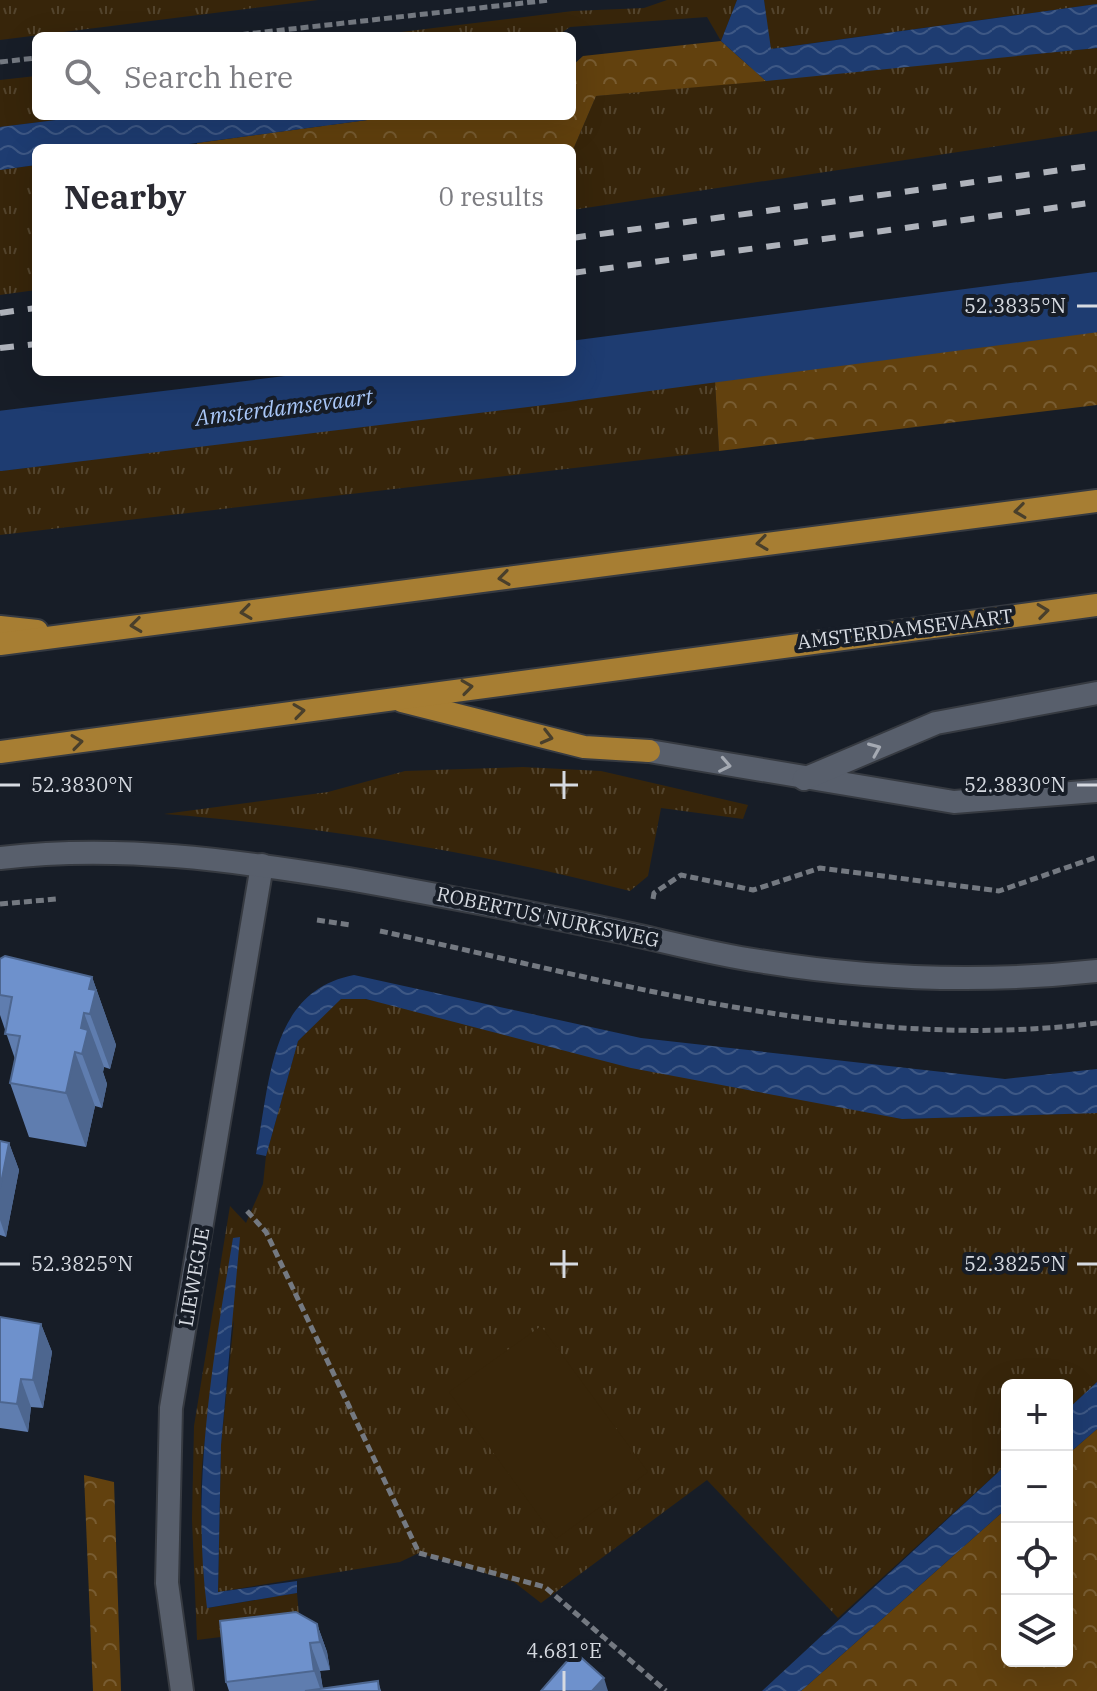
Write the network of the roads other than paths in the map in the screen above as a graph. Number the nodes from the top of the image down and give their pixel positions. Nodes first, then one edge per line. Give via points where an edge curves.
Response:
1 (1097, 501) edge
2 (1097, 605) edge
3 (0, 627) edge
4 (62, 635) junction
5 (0, 644) edge
6 (1097, 693) edge
7 (390, 698) junction
8 (0, 752) edge
9 (803, 779) junction
10 (1097, 791) edge
11 (0, 858) edge
12 (262, 865) junction
13 (1097, 971) edge
14 (182, 1691) edge

1 -> 4 main road
7 -> 2 main road, AMSTERDAMSEVAART
3 - 4 main road
4 - 5 main road
9 -> 6 main road via 936,723
8 -> 7 main road, AMSTERDAMSEVAART
7 -> 9 main road via 584,747 649,751
9 - 10 main road via 954,802
11 - 12 main road, ROBERTUS NURKSWEG via 119,850
12 - 13 main road, ROBERTUS NURKSWEG via 478,901 759,961 910,977
12 - 14 main road, LIEWEGJE via 171,1408 167,1583

